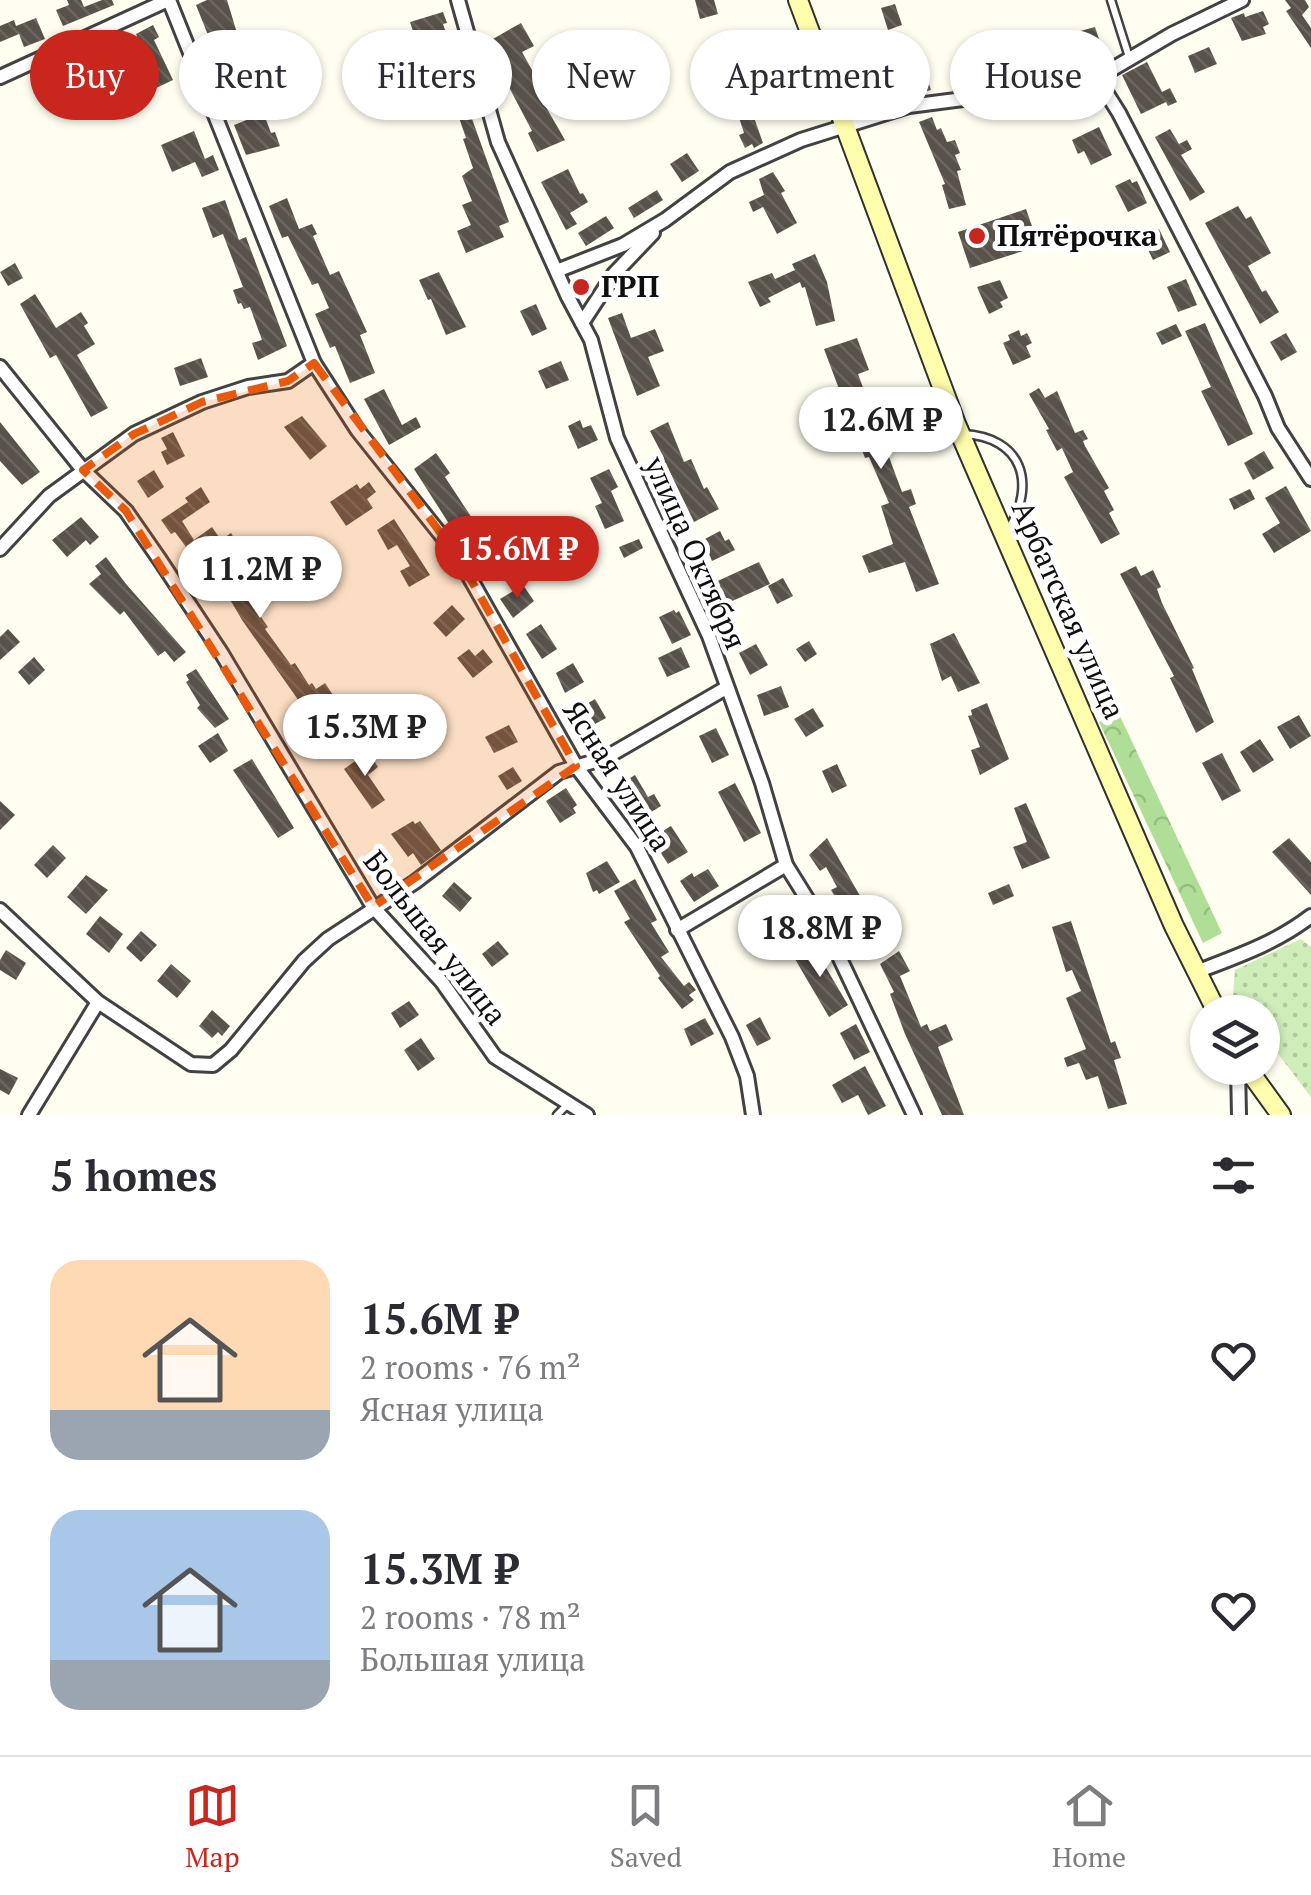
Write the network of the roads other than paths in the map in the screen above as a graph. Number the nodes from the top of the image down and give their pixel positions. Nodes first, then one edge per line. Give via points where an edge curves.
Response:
1 (168, 0) edge
2 (458, 0) edge
3 (798, 0) edge
4 (1111, 0) edge
5 (1242, 0) edge
6 (1130, 57) junction
7 (1117, 65) edge
8 (0, 78) edge
9 (950, 101) edge
10 (1117, 109) edge
11 (845, 124) junction
12 (665, 220) junction
13 (559, 270) junction
14 (582, 323) junction
15 (314, 362) junction
16 (0, 367) edge
17 (960, 434) junction
18 (83, 470) junction
19 (1311, 479) edge
20 (1005, 536) junction
21 (0, 549) edge
22 (726, 688) junction
23 (576, 766) junction
24 (786, 865) junction
25 (372, 908) junction
26 (0, 910) edge
27 (1311, 916) edge
28 (677, 930) junction
29 (1196, 972) junction
30 (1208, 995) edge
31 (98, 1002) junction
32 (1238, 1085) edge
33 (1260, 1085) edge
34 (568, 1103) junction
35 (29, 1115) edge
36 (557, 1115) edge
37 (587, 1115) edge
38 (753, 1115) edge
39 (914, 1115) edge
40 (1239, 1115) edge
41 (1281, 1115) edge

1 - 8 street
1 - 15 street, Ясная улица
2 - 13 street, улица Октября via 498,142
3 - 11 main road, Арбатская улица
4 - 6 lane
5 - 6 street
6 - 7 street
9 - 11 street
10 - 19 street via 1278,428
11 - 12 street via 730,172
11 - 17 main road, Арбатская улица
12 - 13 street
12 - 14 street via 614,274
13 - 14 street, улица Октября
14 - 22 street, улица Октября via 616,438 709,636
15 - 18 street via 288,381 202,402 134,434
15 - 23 street, Ясная улица via 358,431 457,556
16 - 18 street, Большая улица
17 - 20 main road, Арбатская улица
17 - 20 lane via 998,440 1022,475 1021,510
18 - 21 street via 48,496
18 - 25 street, Большая улица via 126,511 202,622
20 - 29 main road, Арбатская улица
22 - 23 street via 605,758
22 - 24 street, улица Октября
23 - 25 street
23 - 28 street, Ясная улица via 638,847
24 - 28 street
24 - 39 street, улица Октября via 827,931
25 - 31 street via 328,938 213,1065 191,1064
25 - 34 street, Большая улица via 442,982 495,1057
26 - 31 street
27 - 29 street via 1257,949
28 - 38 street, Ясная улица via 732,1037
29 - 30 main road, Арбатская улица
31 - 35 street
32 - 40 street
33 - 41 main road
34 - 36 lane
34 - 37 street, Большая улица

